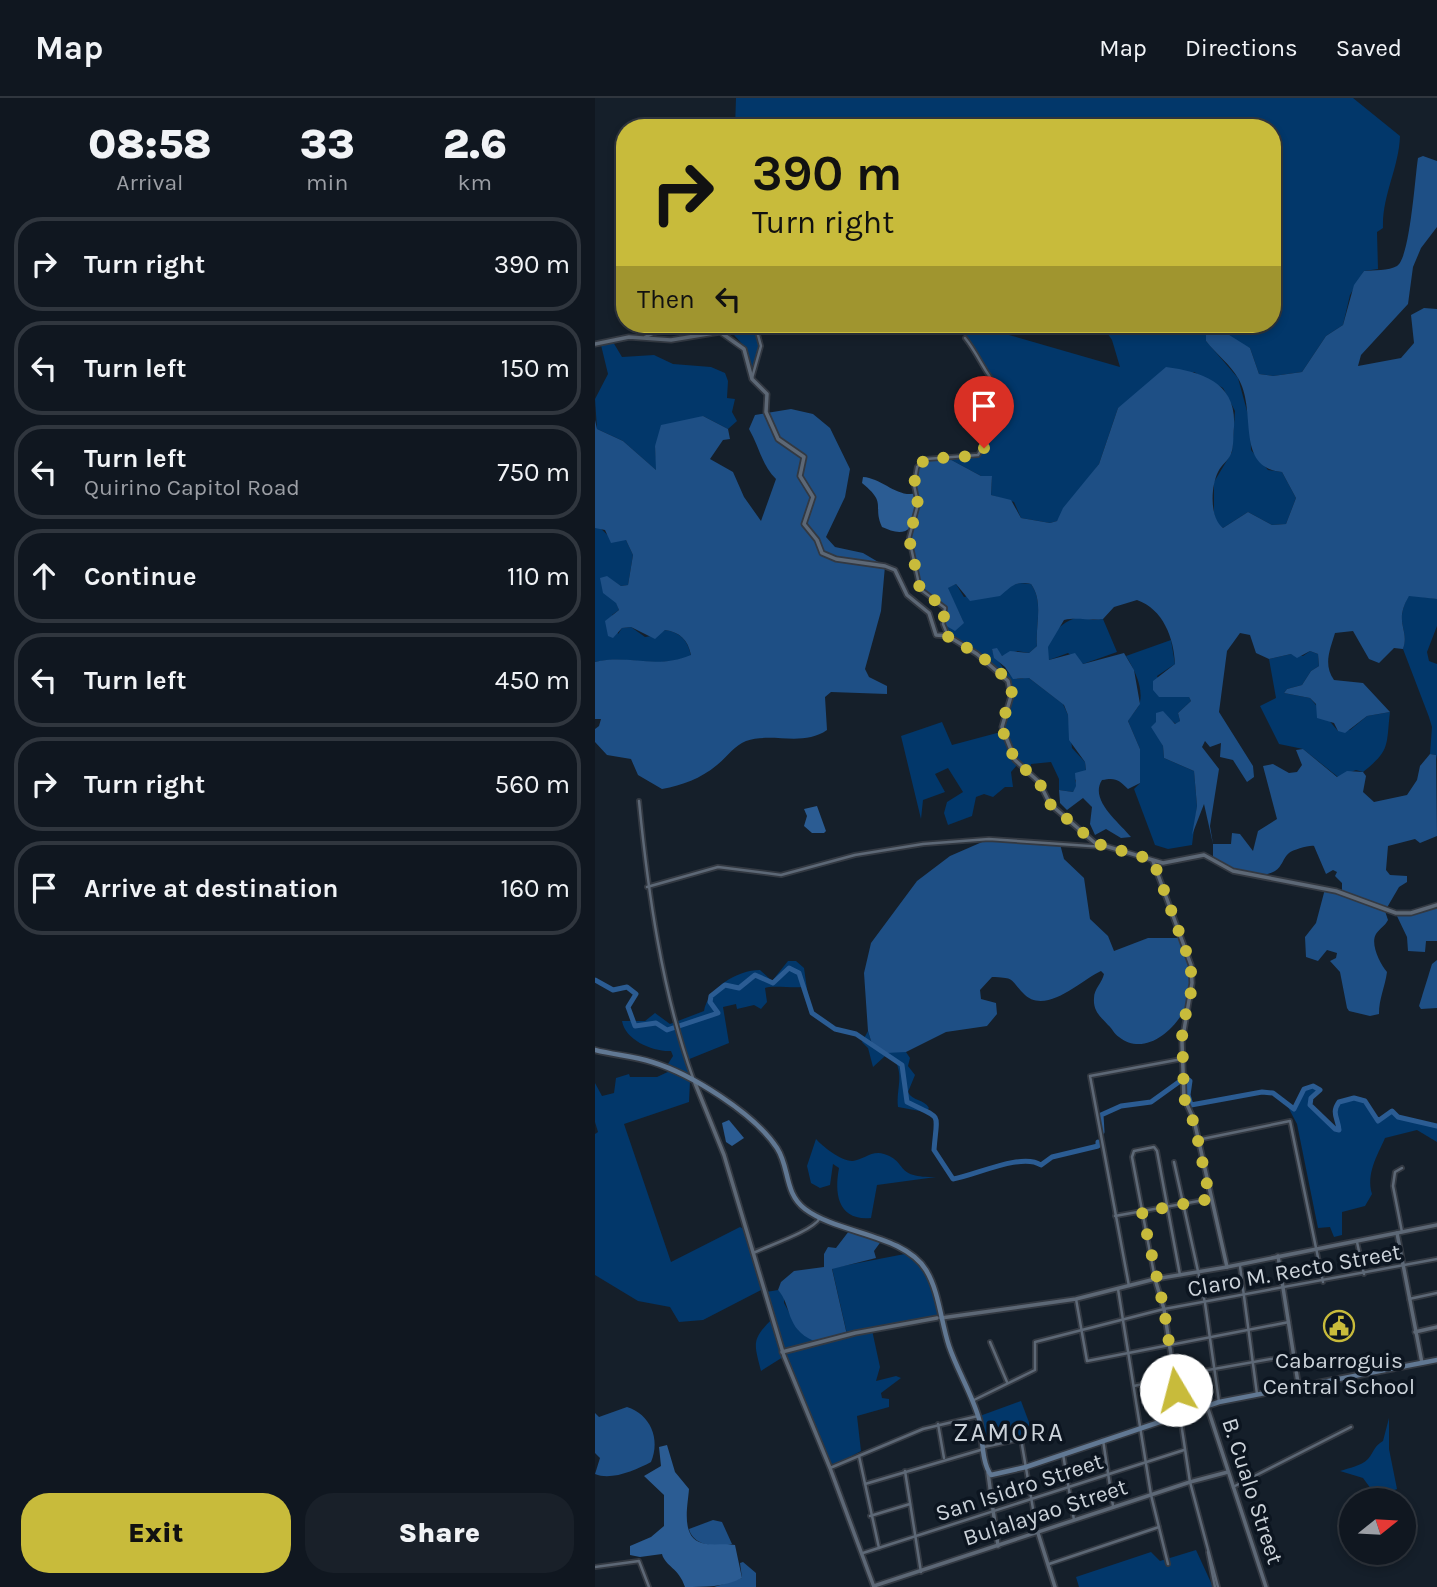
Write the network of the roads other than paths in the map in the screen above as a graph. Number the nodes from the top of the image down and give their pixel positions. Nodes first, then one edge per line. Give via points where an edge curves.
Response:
1 (655, 333) edge
2 (709, 333) edge
3 (723, 333) edge
4 (757, 333) edge
5 (645, 337) junction
6 (965, 338) dead end
7 (595, 344) edge
8 (752, 379) junction
9 (947, 636) junction
10 (639, 801) dead end
11 (1104, 847) junction
12 (1153, 860) junction
13 (647, 887) junction
14 (1437, 905) edge
15 (595, 1050) edge
16 (1182, 1059) junction
17 (695, 1083) junction
18 (1197, 1140) junction
19 (1174, 1162) dead end
20 (1402, 1168) dead end
21 (1210, 1199) junction
22 (1182, 1204) junction
23 (1167, 1207) junction
24 (1142, 1212) junction
25 (1115, 1216) junction
26 (821, 1218) junction
27 (1437, 1225) edge
28 (1400, 1233) junction
29 (1357, 1241) junction
30 (1317, 1250) junction
31 (753, 1253) junction
32 (1278, 1256) junction
33 (1437, 1259) edge
34 (1240, 1266) junction
35 (1403, 1266) junction
36 (1227, 1267) junction
37 (1197, 1272) junction
38 (1364, 1274) junction
39 (1180, 1275) junction
40 (1155, 1279) junction
41 (1323, 1282) junction
42 (1129, 1286) junction
43 (1118, 1289) junction
44 (1284, 1289) junction
45 (1437, 1293) edge
46 (1245, 1296) junction
47 (1076, 1299) junction
48 (1409, 1299) junction
49 (1205, 1303) junction
50 (1164, 1309) junction
51 (939, 1318) junction
52 (1124, 1322) junction
53 (1289, 1322) junction
54 (1437, 1327) edge
55 (1082, 1330) junction
56 (1249, 1331) junction
57 (1415, 1332) junction
58 (1209, 1338) junction
59 (990, 1342) dead end
60 (1170, 1345) junction
61 (782, 1352) junction
62 (1128, 1353) junction
63 (1294, 1355) junction
64 (1437, 1360) edge
65 (1253, 1362) junction
66 (1422, 1363) junction
67 (1214, 1370) junction
68 (1174, 1376) junction
69 (1007, 1382) junction
70 (1134, 1386) junction
71 (1299, 1389) junction
72 (1257, 1397) junction
73 (971, 1401) junction
74 (1219, 1402) junction
75 (1207, 1406) junction
76 (978, 1416) junction
77 (1180, 1416) junction
78 (938, 1424) junction
79 (1351, 1427) dead end
80 (1141, 1429) junction
81 (1103, 1440) junction
82 (984, 1448) junction
83 (1185, 1450) junction
84 (1063, 1454) junction
85 (859, 1455) junction
86 (944, 1459) junction
87 (1146, 1463) junction
88 (1026, 1467) junction
89 (830, 1468) junction
90 (905, 1471) junction
91 (1229, 1472) junction
92 (988, 1473) junction
93 (1107, 1475) junction
94 (1190, 1482) junction
95 (865, 1484) junction
96 (1070, 1488) junction
97 (1233, 1488) junction
98 (1151, 1495) junction
99 (1030, 1501) junction
100 (910, 1504) junction
101 (1113, 1508) junction
102 (992, 1513) junction
103 (871, 1516) junction
104 (1074, 1521) junction
105 (1159, 1527) junction
106 (1038, 1533) junction
107 (915, 1537) junction
108 (997, 1546) junction
109 (879, 1548) junction
110 (863, 1553) junction
111 (1048, 1564) junction
112 (1168, 1564) dead end
113 (595, 1567) edge
114 (921, 1572) junction
115 (649, 1587) edge
116 (873, 1587) edge
117 (1055, 1587) edge
118 (1217, 1587) edge
119 (1264, 1587) edge

1 - 5 street
2 - 5 street via 671,340
3 - 8 street via 744,349
4 - 8 street via 761,346
5 - 7 street
6 - 9 street via 1001,398 978,454 926,459 917,467 918,504 909,538 920,589 945,608
8 - 9 street via 767,394 766,412 778,439 804,457 800,476 813,498 804,524 822,553 895,570 907,595 929,613 933,632
9 - 11 street via 1008,681 1012,691 1002,727 1015,760 1039,782 1050,804
10 - 13 street
11 - 12 street
11 - 13 street via 989,839 923,844 855,855 791,873 760,874 718,867
12 - 14 street via 1171,864 1204,855 1233,871 1336,891 1397,914
12 - 16 street via 1191,965
13 - 17 street
15 - 17 main road via 661,1065
16 - 18 street via 1184,1098
16 - 25 street via 1090,1076
17 - 26 main road via 761,1129 779,1152 793,1198
17 - 31 street via 724,1155
18 - 21 street
18 - 30 street via 1290,1121
19 - 22 street
20 - 28 street via 1395,1172 1393,1186
21 - 22 street
21 - 36 street
22 - 23 street
22 - 37 street
23 - 24 street
23 - 24 street via 1157,1151 1154,1147 1142,1149 1132,1157
23 - 39 street
24 - 25 street
24 - 40 street
25 - 42 street
26 - 31 street via 805,1232
26 - 51 main road via 910,1253 925,1268
27 - 28 street
28 - 29 street
28 - 35 street
29 - 30 street
29 - 38 street
30 - 32 street
30 - 41 street
31 - 61 street
32 - 34 street
32 - 44 street
33 - 35 street, Claro M. Recto Street
34 - 36 street
34 - 46 street
35 - 38 street, Claro M. Recto Street
35 - 48 street
36 - 37 street
37 - 39 street
37 - 49 street
38 - 41 street, Claro M. Recto Street
39 - 40 street
40 - 42 street
40 - 50 street
41 - 44 street, Claro M. Recto Street
42 - 43 street
43 - 47 street
43 - 52 street
44 - 46 street, Claro M. Recto Street
44 - 53 street
45 - 48 street
46 - 49 street, Claro M. Recto Street
46 - 56 street
47 - 51 street
47 - 55 street
48 - 57 street
49 - 50 street, Claro M. Recto Street
49 - 58 street
50 - 52 street, Claro M. Recto Street
50 - 60 street
51 - 61 street
51 - 73 main road
52 - 55 street, Claro M. Recto Street
52 - 62 street
53 - 56 street
53 - 63 street
54 - 57 street
55 - 62 street via 1087,1361
55 - 69 street, Claro M. Recto Street via 1035,1342 1035,1370
56 - 58 street
56 - 65 street
57 - 66 street
58 - 60 street
58 - 67 street
59 - 69 street
60 - 62 street
60 - 68 street
61 - 89 street
62 - 70 street
63 - 65 street
63 - 71 street
64 - 66 main road
65 - 67 street
65 - 72 street
66 - 71 main road
67 - 68 street
67 - 74 street
68 - 70 street
68 - 77 street
69 - 73 street
70 - 80 street
71 - 72 main road
72 - 74 main road
73 - 76 main road
74 - 75 main road
75 - 77 main road
75 - 91 street, B. Cualo Street
76 - 78 street
76 - 82 main road
77 - 80 main road
77 - 83 street
78 - 85 street
78 - 86 street
79 - 97 street
80 - 81 main road
80 - 87 street
81 - 84 main road
81 - 93 street
82 - 86 street
82 - 88 street via 1020,1438
82 - 92 main road
83 - 87 street, San Isidro Street
83 - 94 street
84 - 88 main road
84 - 96 street
85 - 89 street
85 - 95 street
86 - 90 street
87 - 93 street, San Isidro Street
87 - 98 street
88 - 92 main road via 994,1476
88 - 99 street
89 - 110 street
90 - 95 street
90 - 100 street
91 - 94 street, Bulalayao Street
91 - 97 street, B. Cualo Street
92 - 102 street
93 - 96 street, San Isidro Street
93 - 101 street
94 - 98 street, Bulalayao Street
94 - 118 street
95 - 103 street
96 - 99 street, San Isidro Street
96 - 104 street
97 - 119 street, B. Cualo Street
98 - 101 street, Bulalayao Street
98 - 105 street
99 - 102 street, San Isidro Street
99 - 106 street
100 - 103 street
100 - 107 street
101 - 104 street, Bulalayao Street
102 - 107 street, San Isidro Street
102 - 108 street
103 - 109 street
104 - 106 street, Bulalayao Street
105 - 111 street
105 - 112 street
106 - 108 street, Bulalayao Street
106 - 111 street
107 - 109 street, San Isidro Street
107 - 114 street
108 - 114 street, Bulalayao Street
109 - 110 street, San Isidro Street
110 - 116 street
111 - 117 street
113 - 115 street via 639,1561
114 - 116 street, Bulalayao Street

